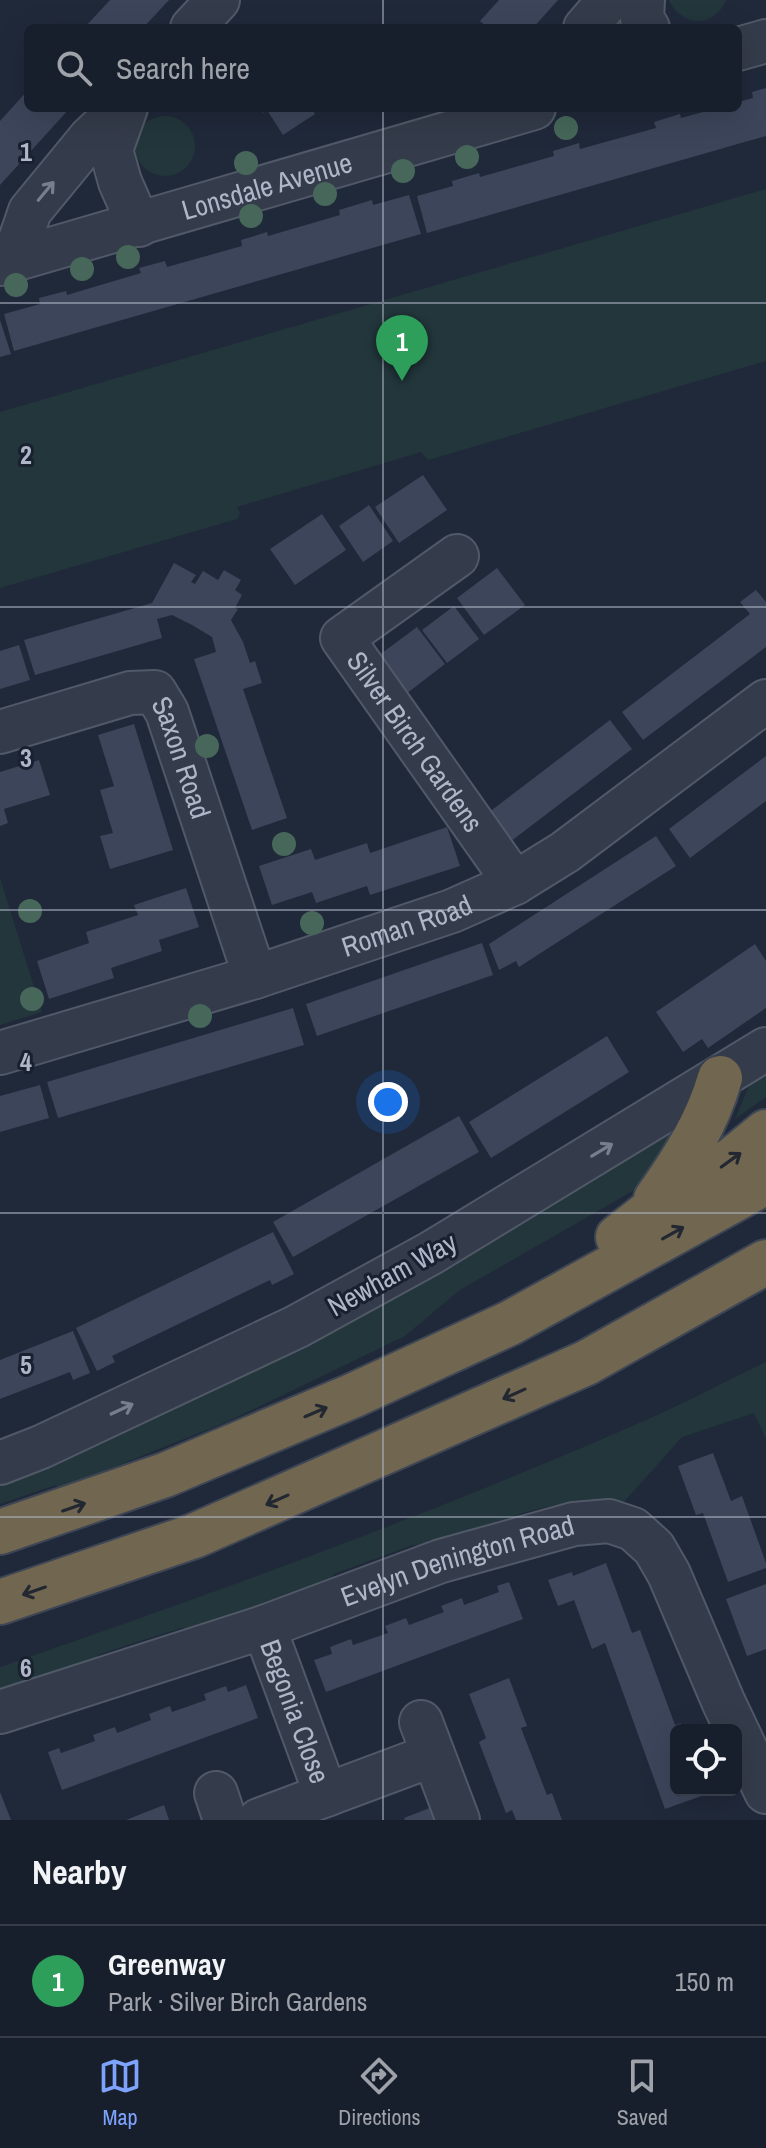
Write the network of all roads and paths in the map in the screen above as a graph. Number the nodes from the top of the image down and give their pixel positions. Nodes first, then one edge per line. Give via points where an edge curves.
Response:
1 (218, 0) edge
2 (609, 0) edge
3 (643, 0) edge
4 (196, 24) edge
5 (588, 24) edge
6 (645, 24) edge
7 (766, 41) edge
8 (742, 48) edge
9 (119, 112) edge
10 (123, 112) edge
11 (520, 112) edge
12 (139, 225) junction
13 (7, 262) edge
14 (457, 556) dead end
15 (766, 701) edge
16 (0, 732) edge
17 (515, 883) junction
18 (255, 977) junction
19 (766, 1049) edge
20 (0, 1053) edge
21 (720, 1078) junction
22 (766, 1132) edge
23 (766, 1182) edge
24 (646, 1215) junction
25 (766, 1262) edge
26 (766, 1293) edge
27 (510, 1323) junction
28 (586, 1363) junction
29 (0, 1463) edge
30 (0, 1532) edge
31 (0, 1602) edge
32 (264, 1627) junction
33 (0, 1712) edge
34 (766, 1792) edge
35 (326, 1795) junction
36 (259, 1820) edge
37 (458, 1820) edge

1 - 4 street
2 - 5 street
3 - 6 street
7 - 8 street
13 -> 9 street via 30,211 90,138
10 - 12 street via 111,150
11 - 12 street, Lonsdale Avenue
12 - 13 street, Lonsdale Avenue
14 - 17 street, Silver Birch Gardens via 342,638
15 - 17 street, Roman Road via 565,852
16 - 18 street, Saxon Road via 130,693 155,692 167,712
17 - 18 street, Roman Road via 452,911
18 - 20 street, Roman Road
19 - 21 street, Newham Way
21 - 24 highway via 700,1133
29 -> 21 street, Newham Way via 296,1327 431,1253
24 -> 22 highway
27 -> 23 highway
24 - 27 highway
25 - 28 highway
26 - 28 highway
30 -> 27 highway via 165,1475
28 -> 31 highway via 194,1536
32 - 33 street, Evelyn Denington Road
32 - 34 street, Evelyn Denington Road via 441,1561 574,1524 609,1521 633,1529 654,1548
32 - 35 street, Begonia Close
35 - 36 street
35 - 37 street via 427,1738

